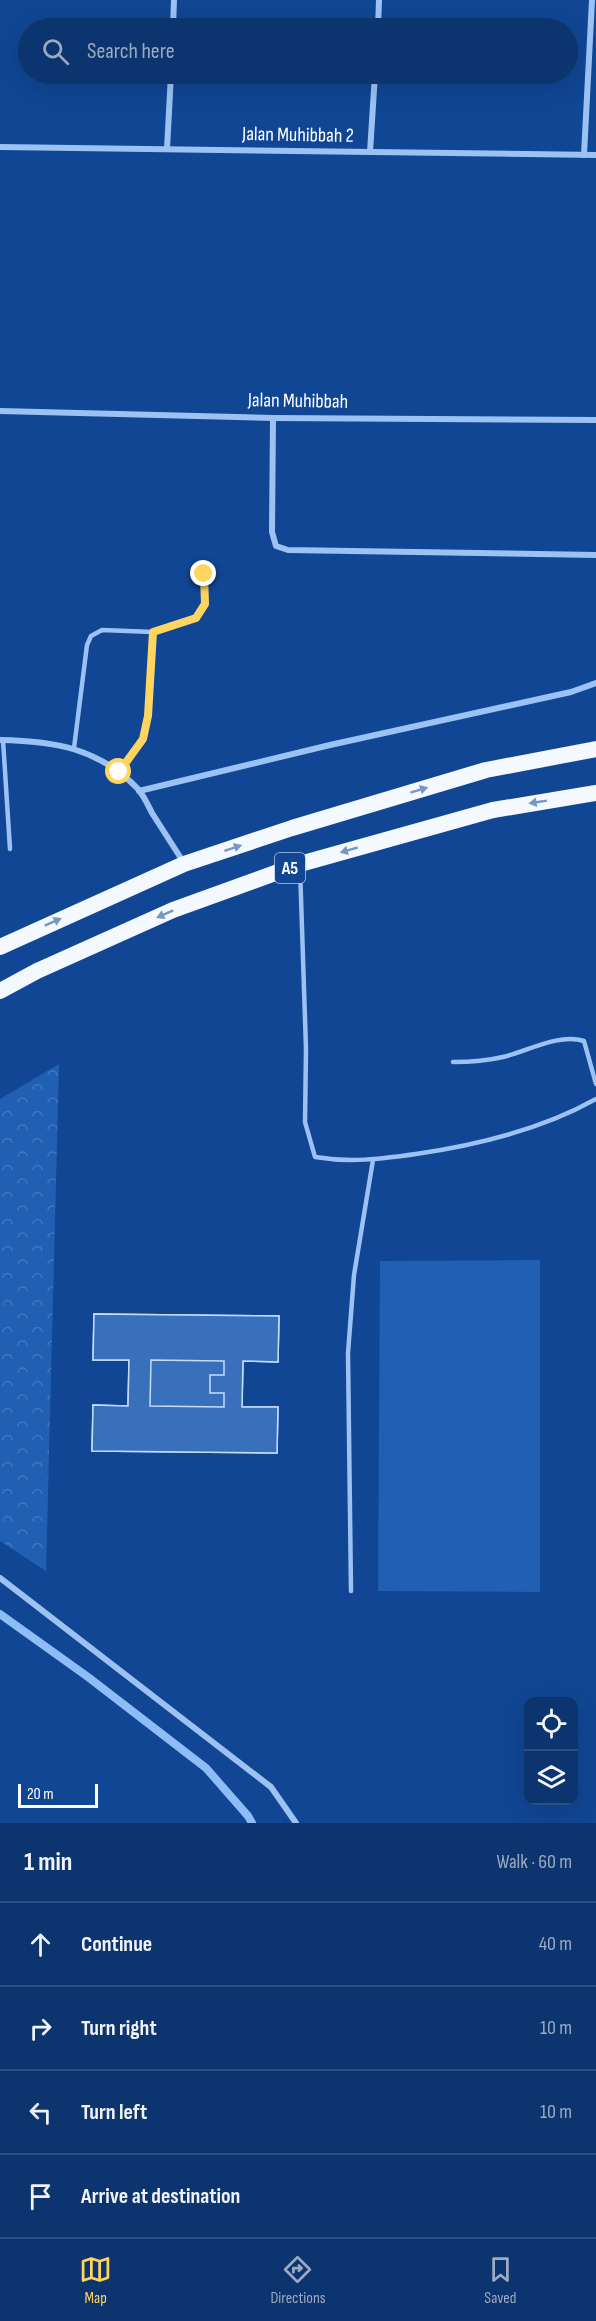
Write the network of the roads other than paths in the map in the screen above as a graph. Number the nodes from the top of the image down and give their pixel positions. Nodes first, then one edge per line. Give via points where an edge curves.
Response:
1 (174, 0) edge
2 (379, 0) edge
3 (592, 0) edge
4 (173, 18) edge
5 (378, 18) edge
6 (170, 84) edge
7 (374, 84) edge
8 (0, 147) edge
9 (167, 149) junction
10 (370, 152) junction
11 (584, 155) junction
12 (596, 155) edge
13 (0, 411) edge
14 (273, 418) junction
15 (596, 420) edge
16 (596, 555) edge
17 (204, 574) dead end
18 (153, 632) junction
19 (596, 683) edge
20 (1, 740) edge
21 (74, 748) junction
22 (596, 749) edge
23 (119, 772) junction
24 (139, 791) junction
25 (596, 793) edge
26 (10, 849) dead end
27 (184, 864) junction
28 (300, 864) junction
29 (0, 947) edge
30 (0, 992) edge
31 (453, 1062) dead end
32 (596, 1084) edge
33 (596, 1099) edge
34 (373, 1160) junction
35 (0, 1578) edge
36 (351, 1591) dead end
37 (296, 1823) edge

1 - 4 street
2 - 5 street
3 - 11 street
6 - 9 street
7 - 10 street
8 - 9 street, Jalan Muhibbah 2
9 - 10 street, Jalan Muhibbah 2
10 - 11 street, Jalan Muhibbah 2
11 - 12 street, Jalan Muhibbah 2
13 - 14 street, Jalan Muhibbah
14 - 15 street, Jalan Muhibbah
14 - 16 street via 272,532 276,546 288,550
17 - 18 lane via 205,604 196,618
18 - 21 lane via 102,630 91,636
18 - 23 lane via 143,739
19 - 24 street via 571,692
20 - 21 street via 48,742
20 - 26 lane
21 - 23 street
27 -> 22 highway, A5 via 486,770
23 - 24 street
24 - 27 street
25 -> 28 highway, A5 via 494,810
29 -> 27 highway, A5
28 -> 30 highway, A5 via 173,910 37,971
28 - 34 lane via 305,1122 315,1157 341,1162
31 - 32 lane via 504,1057 572,1037 584,1041
33 - 34 lane via 548,1121 470,1146
34 - 36 lane via 354,1275 348,1353
35 - 37 street via 271,1787

